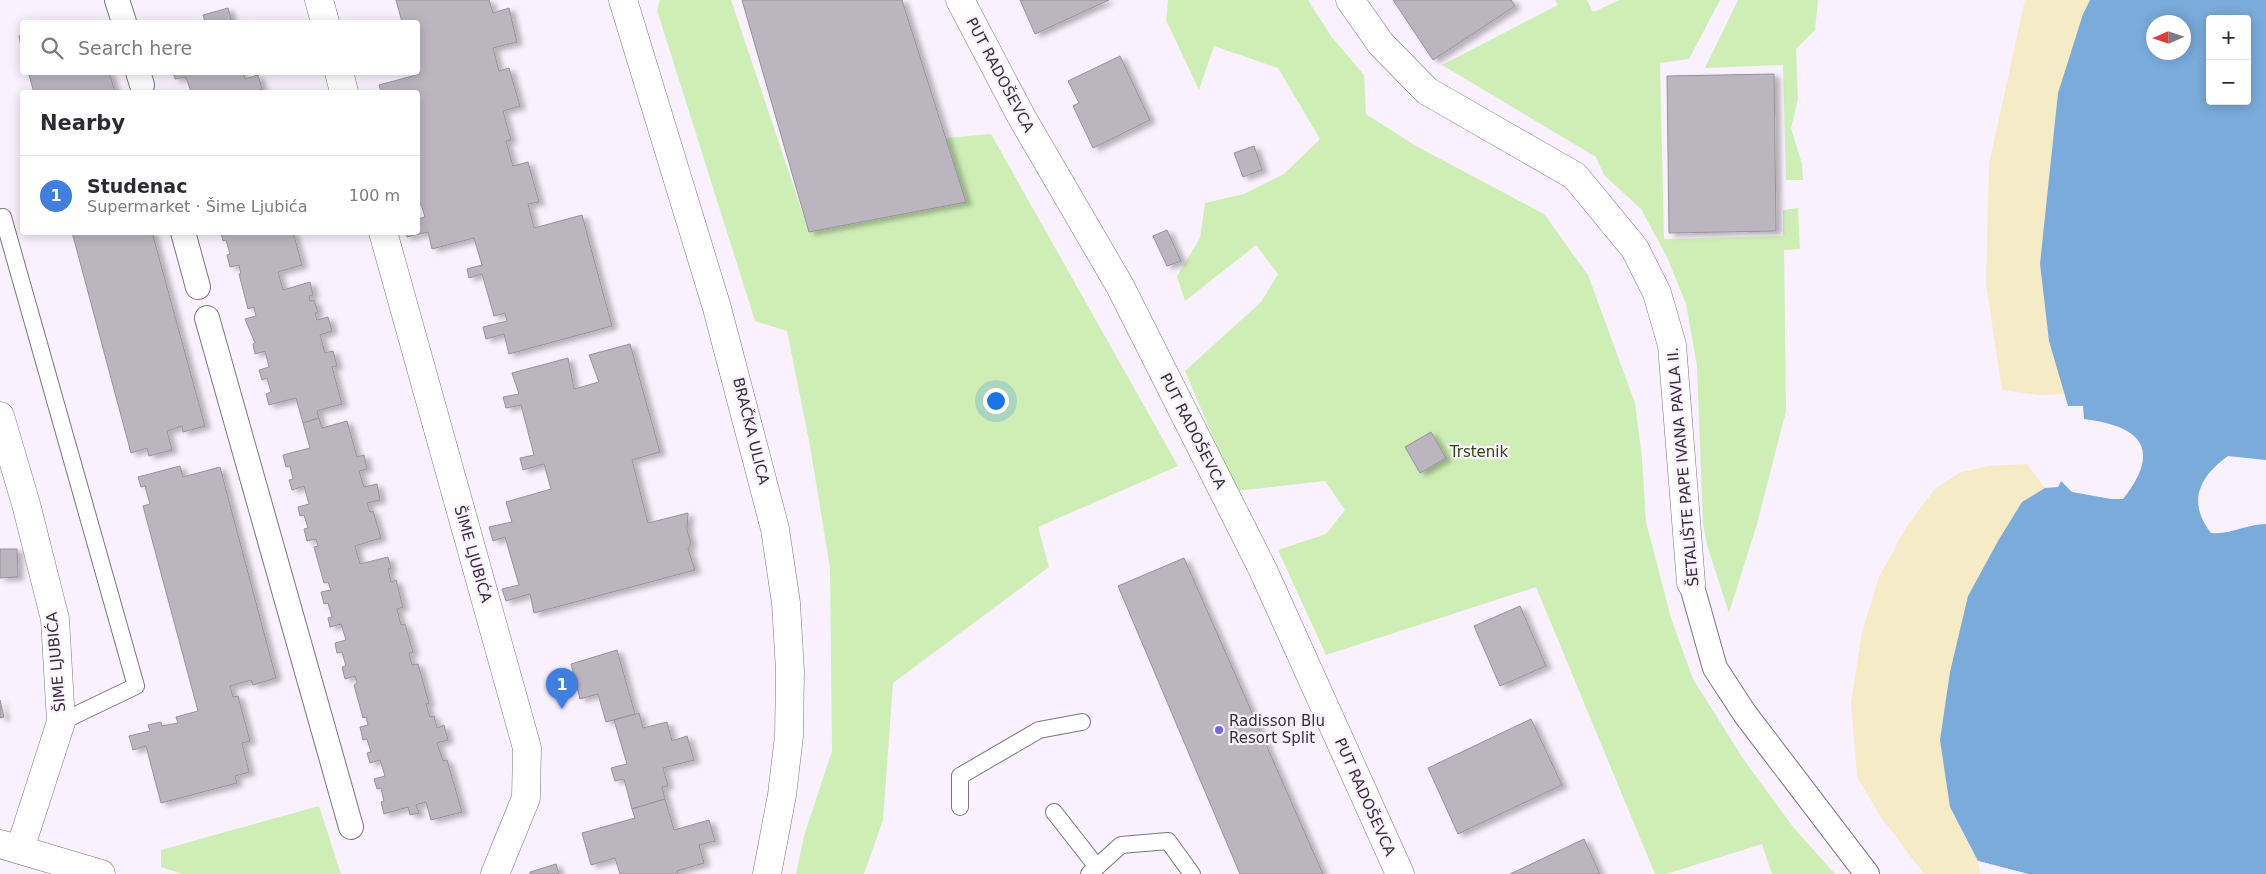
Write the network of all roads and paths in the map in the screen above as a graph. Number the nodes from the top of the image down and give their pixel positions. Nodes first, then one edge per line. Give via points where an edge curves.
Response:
1 (117, 0) edge
2 (319, 0) edge
3 (623, 0) edge
4 (960, 0) edge
5 (1350, 0) edge
6 (123, 20) edge
7 (324, 20) edge
8 (340, 75) edge
9 (344, 90) edge
10 (3, 217) dead end
11 (184, 235) edge
12 (384, 235) edge
13 (198, 287) dead end
14 (207, 318) dead end
15 (0, 416) edge
16 (1692, 582) joint
17 (61, 722) junction
18 (1082, 722) dead end
19 (960, 807) dead end
20 (1054, 812) dead end
21 (351, 827) dead end
22 (10, 846) edge
23 (1093, 870) edge
24 (101, 874) edge
25 (495, 874) edge
26 (766, 874) edge
27 (1192, 874) edge
28 (1400, 874) edge
29 (1867, 874) edge

1 - 6 street
2 - 7 street
3 - 26 street, BRAČKA ULICA via 722,326 775,529 786,603 789,736 782,795
4 - 28 street, PUT RADOŠEVCA via 1021,116 1120,286 1259,561
5 - 16 street, ŠETALIŠTE PAPE IVANA PAVLA II. via 1381,44 1427,91 1575,176 1636,249 1657,293 1672,345
8 - 9 street
10 - 17 lane via 136,686
11 - 13 street
12 - 25 street, ŠIME LJUBIĆA via 527,748 526,798
14 - 21 street
15 - 17 street, ŠIME LJUBIĆA via 55,619
16 - 29 street, ŠETALIŠTE PAPE IVANA PAVLA II. via 1716,668 1744,714
17 - 22 street, ŠIME LJUBIĆA
18 - 19 lane via 1039,730 960,776
20 - 23 lane
22 - 24 street
23 - 27 lane via 1121,845 1168,840

